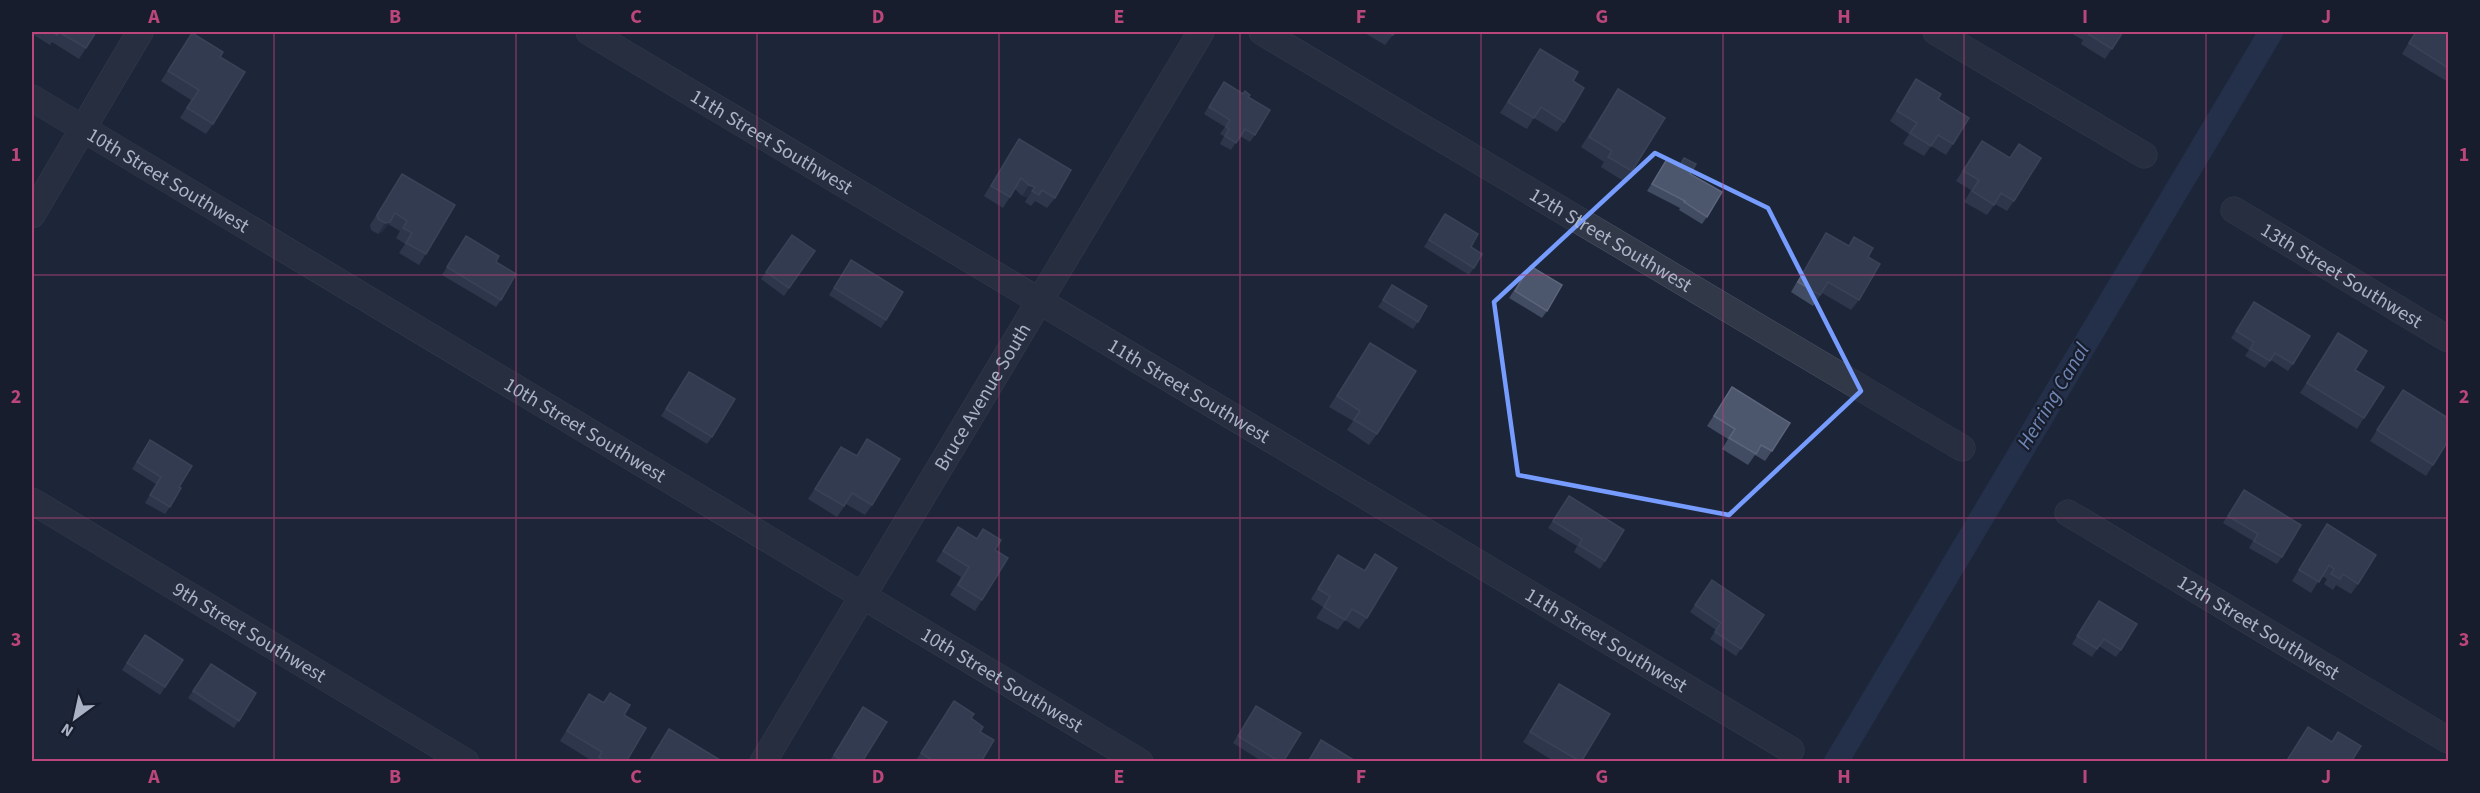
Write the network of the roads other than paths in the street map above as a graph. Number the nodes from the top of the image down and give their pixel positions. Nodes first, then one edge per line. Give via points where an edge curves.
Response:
1 (140, 32) edge
2 (589, 32) edge
3 (1201, 32) edge
4 (1262, 32) edge
5 (1936, 32) edge
6 (32, 98) edge
7 (83, 129) junction
8 (2144, 155) dead end
9 (2234, 210) dead end
10 (32, 215) edge
11 (1040, 302) junction
12 (2448, 339) edge
13 (1962, 448) dead end
14 (32, 501) edge
15 (2068, 513) dead end
16 (863, 596) junction
17 (2448, 740) edge
18 (1791, 750) dead end
19 (466, 762) edge
20 (763, 762) edge
21 (1140, 762) edge

1 - 7 street
2 - 11 street, 11th Street Southwest
3 - 11 street, Bruce Avenue South
4 - 13 street, 12th Street Southwest
5 - 8 street
6 - 7 street, 10th Street Southwest
7 - 10 street
7 - 16 street, 10th Street Southwest
9 - 12 street, 13th Street Southwest
11 - 16 street, Bruce Avenue South
11 - 18 street, 11th Street Southwest
14 - 19 street, 9th Street Southwest
15 - 17 street, 12th Street Southwest
16 - 20 street, Bruce Avenue South
16 - 21 street, 10th Street Southwest

